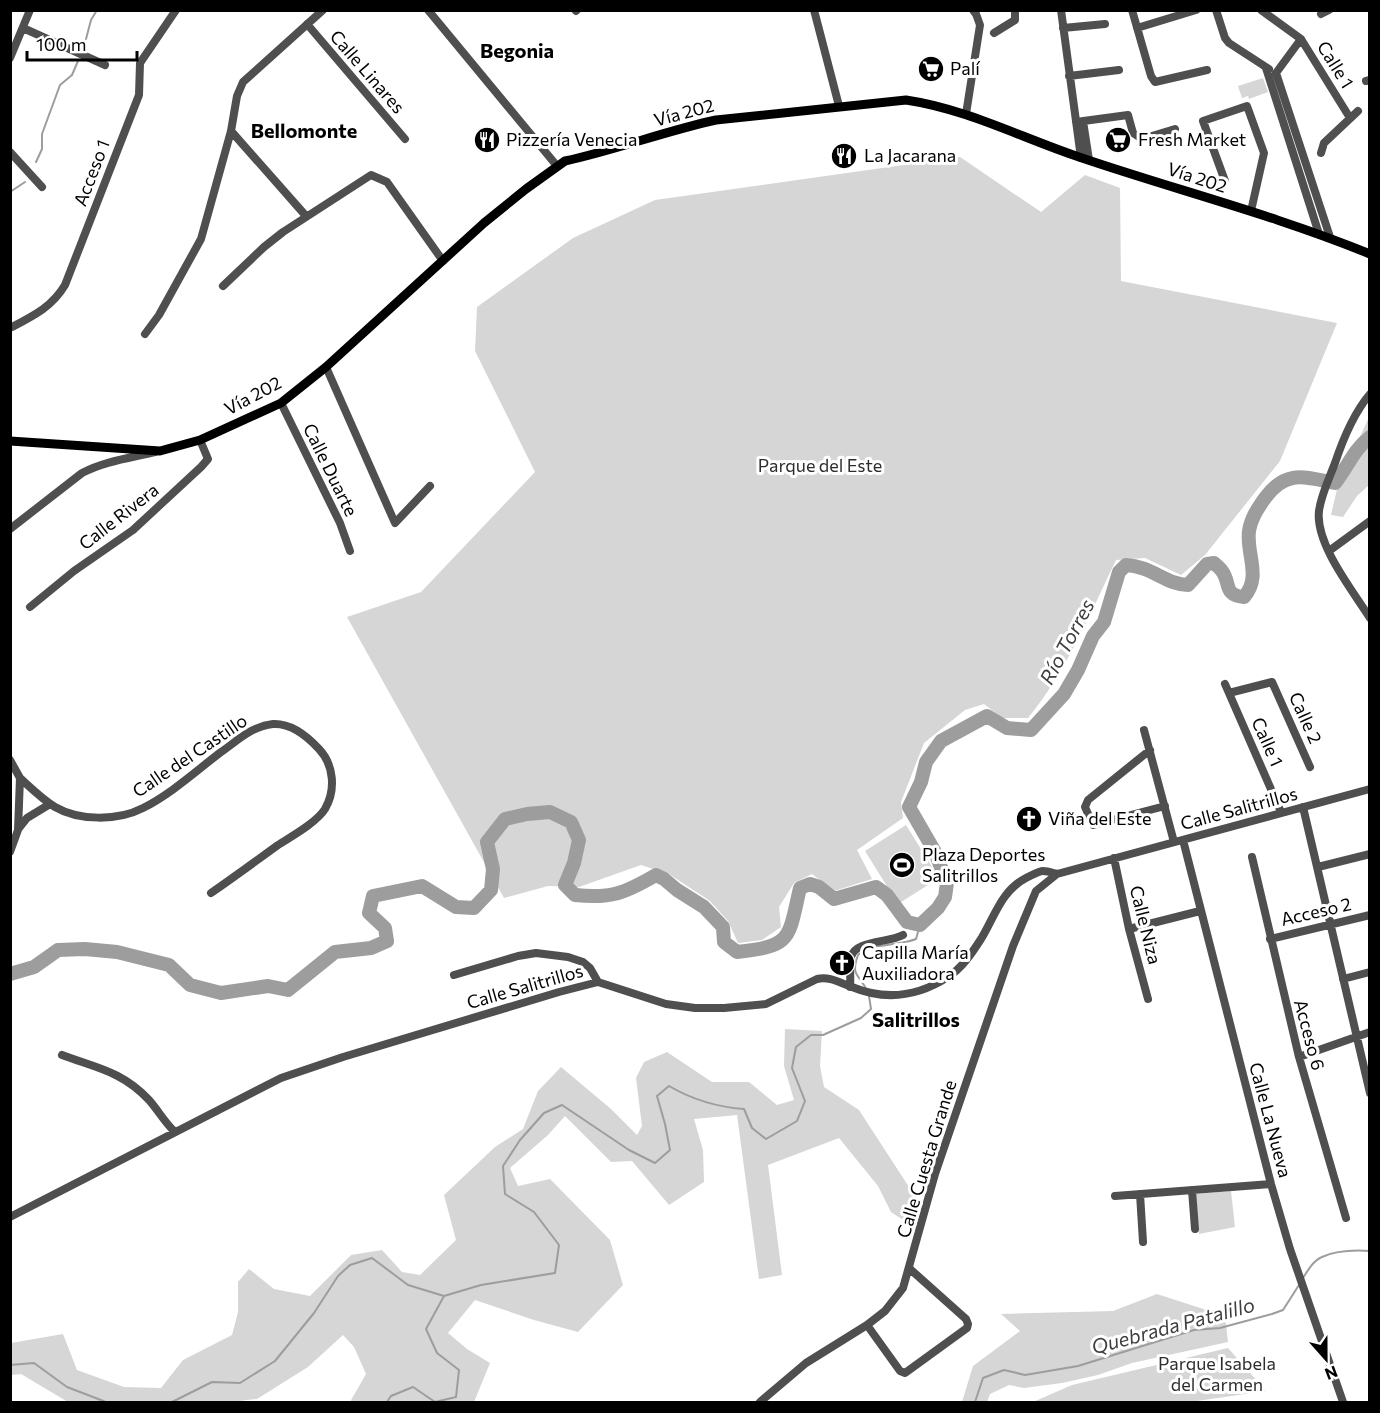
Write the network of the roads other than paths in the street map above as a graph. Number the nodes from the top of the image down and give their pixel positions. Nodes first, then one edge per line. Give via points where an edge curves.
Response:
1 (30, 10) edge
2 (176, 10) edge
3 (323, 10) edge
4 (428, 10) edge
5 (814, 10) edge
6 (973, 10) edge
7 (1015, 10) edge
8 (1061, 10) edge
9 (1132, 10) edge
10 (1196, 10) edge
11 (1216, 10) edge
12 (1261, 10) edge
13 (307, 24) junction
14 (1105, 24) dead end
15 (23, 28) junction
16 (1063, 28) junction
17 (1137, 28) junction
18 (994, 33) dead end
19 (1301, 39) junction
20 (10, 58) edge
21 (105, 64) dead end
22 (1266, 68) junction
23 (1119, 70) dead end
24 (1207, 70) dead end
25 (1276, 72) junction
26 (1069, 76) junction
27 (839, 106) junction
28 (1358, 111) dead end
29 (966, 114) junction
30 (1350, 118) junction
31 (1079, 121) junction
32 (1175, 129) dead end
33 (231, 131) junction
34 (1291, 132) junction
35 (405, 139) dead end
36 (10, 152) edge
37 (1321, 153) dead end
38 (1085, 159) junction
39 (557, 166) junction
40 (1225, 181) dead end
41 (42, 187) dead end
42 (1309, 188) junction
43 (1251, 211) junction
44 (306, 216) junction
45 (1319, 234) junction
46 (1330, 237) junction
47 (1370, 254) edge
48 (443, 261) junction
49 (223, 286) dead end
50 (10, 328) edge
51 (145, 334) dead end
52 (326, 367) junction
53 (1370, 394) edge
54 (281, 404) junction
55 (200, 440) junction
56 (10, 441) edge
57 (160, 451) junction
58 (430, 486) dead end
59 (1370, 521) edge
60 (10, 529) edge
61 (350, 551) dead end
62 (1329, 551) junction
63 (30, 607) dead end
64 (1370, 618) edge
65 (1225, 684) dead end
66 (1229, 693) junction
67 (1144, 730) dead end
68 (1150, 750) junction
69 (10, 760) edge
70 (1310, 767) dead end
71 (20, 778) junction
72 (1370, 789) edge
73 (50, 804) junction
74 (1165, 806) junction
75 (1303, 807) junction
76 (1281, 812) junction
77 (18, 830) junction
78 (1183, 840) junction
79 (1174, 842) junction
80 (10, 852) edge
81 (1370, 854) edge
82 (1252, 857) dead end
83 (1114, 858) junction
84 (1318, 867) junction
85 (1057, 874) junction
86 (211, 892) dead end
87 (1200, 911) junction
88 (1370, 915) edge
89 (1330, 925) junction
90 (1129, 929) junction
91 (903, 935) dead end
92 (1270, 939) junction
93 (1370, 972) edge
94 (454, 975) dead end
95 (1342, 979) junction
96 (598, 981) junction
97 (850, 987) junction
98 (1148, 999) dead end
99 (1370, 1032) edge
100 (1355, 1036) junction
101 (62, 1055) dead end
102 (1299, 1057) junction
103 (1369, 1092) edge
104 (175, 1132) junction
105 (1271, 1184) junction
106 (1192, 1190) junction
107 (1140, 1194) junction
108 (1115, 1196) dead end
109 (10, 1217) edge
110 (1346, 1218) dead end
111 (1195, 1229) dead end
112 (1143, 1242) dead end
113 (910, 1269) junction
114 (867, 1325) junction
115 (760, 1402) edge
116 (1343, 1402) edge

1 - 15 street
2 - 50 street, Acceso 1 via 140,63 139,95 65,285 44,310
3 - 13 street
4 - 39 street
5 - 27 street
6 - 29 street via 980,25
7 - 18 street via 1015,20
8 - 16 street
9 - 17 street
10 - 17 street
11 - 22 street via 1229,43
12 - 19 street, Calle 1
13 - 33 street via 243,82
13 - 35 street, Calle Linares
14 - 16 street
15 - 20 street
15 - 21 street
16 - 26 street
17 - 24 street via 1155,82
19 - 25 street
19 - 30 street, Calle 1
22 - 25 street
22 - 34 street
23 - 26 street
25 - 34 street
26 - 31 street
27 - 29 main road, Vía 202 via 906,99
27 - 39 main road, Vía 202 via 716,120
28 - 30 street
29 - 38 main road, Vía 202
30 - 37 street via 1324,143
31 - 32 street via 1128,115 1133,133 1142,139
31 - 38 street
33 - 44 street
33 - 51 street via 201,239
34 - 42 street
36 - 41 street
38 - 43 main road, Vía 202
39 - 48 main road, Vía 202
40 - 43 street via 1203,121 1247,106 1264,153
42 - 45 street
42 - 46 street
43 - 45 main road, Vía 202
44 - 48 street via 371,175 378,177 387,182
44 - 49 street via 264,246
45 - 46 main road, Vía 202
46 - 47 main road, Vía 202
48 - 52 main road, Vía 202
52 - 54 main road, Vía 202
52 - 58 street via 394,523
53 - 62 street via 1344,438 1323,496 1320,525
54 - 55 main road, Vía 202
54 - 61 street, Calle Duarte
55 - 57 main road, Vía 202
55 - 63 street, Calle Rivera via 208,459 201,467 133,530
56 - 57 main road, Vía 202
57 - 60 street via 82,473
59 - 62 street
62 - 64 street
65 - 66 street, Calle 1
66 - 70 street, Calle 2 via 1272,682
66 - 76 street, Calle 1
67 - 68 street
68 - 74 street
68 - 74 street via 1088,800 1085,807 1093,825
69 - 71 street
71 - 73 street, Calle del Castillo
71 - 77 street
72 - 75 street, Calle Salitrillos
73 - 77 street via 27,818
73 - 86 street, Calle del Castillo via 71,814 87,816 128,813 162,796 250,731 274,724 305,735 325,755 331,770 332,784 324,811
74 - 79 street
75 - 76 street, Calle Salitrillos
75 - 84 street
76 - 78 street, Calle Salitrillos
77 - 80 street
78 - 79 street, Calle Salitrillos
78 - 87 street, Calle La Nueva
79 - 83 street, Calle Salitrillos
81 - 84 street
82 - 92 street, Acceso 6
83 - 85 street, Calle Salitrillos
83 - 90 street, Calle Niza
84 - 89 street
85 - 97 street, Calle Salitrillos via 1042,871 1008,892 981,939 962,965 948,976 912,994 874,994
85 - 113 street, Calle Cuesta Grande via 1036,891 1013,946 935,1174
87 - 90 street
87 - 105 street, Calle La Nueva
88 - 89 street, Acceso 2
89 - 92 street, Acceso 2
89 - 95 street
90 - 98 street, Calle Niza
91 - 97 street via 854,950
92 - 102 street, Acceso 6
93 - 95 street
94 - 96 street via 537,953 584,962
95 - 100 street
96 - 97 street, Calle Salitrillos via 666,1004 695,1008 766,1004 826,977
96 - 104 street, Calle Salitrillos via 281,1078
99 - 100 street
100 - 102 street
100 - 103 street
101 - 104 street via 92,1064 136,1088
102 - 110 street, Acceso 6
104 - 109 street, Calle Salitrillos
105 - 106 street
105 - 116 street, Calle La Nueva
106 - 107 street
106 - 111 street
107 - 108 street
107 - 112 street
113 - 114 street, Calle Cuesta Grande via 895,1300
113 - 114 street via 966,1319 967,1328 905,1372 900,1371
114 - 115 street, Calle Cuesta Grande via 806,1363

